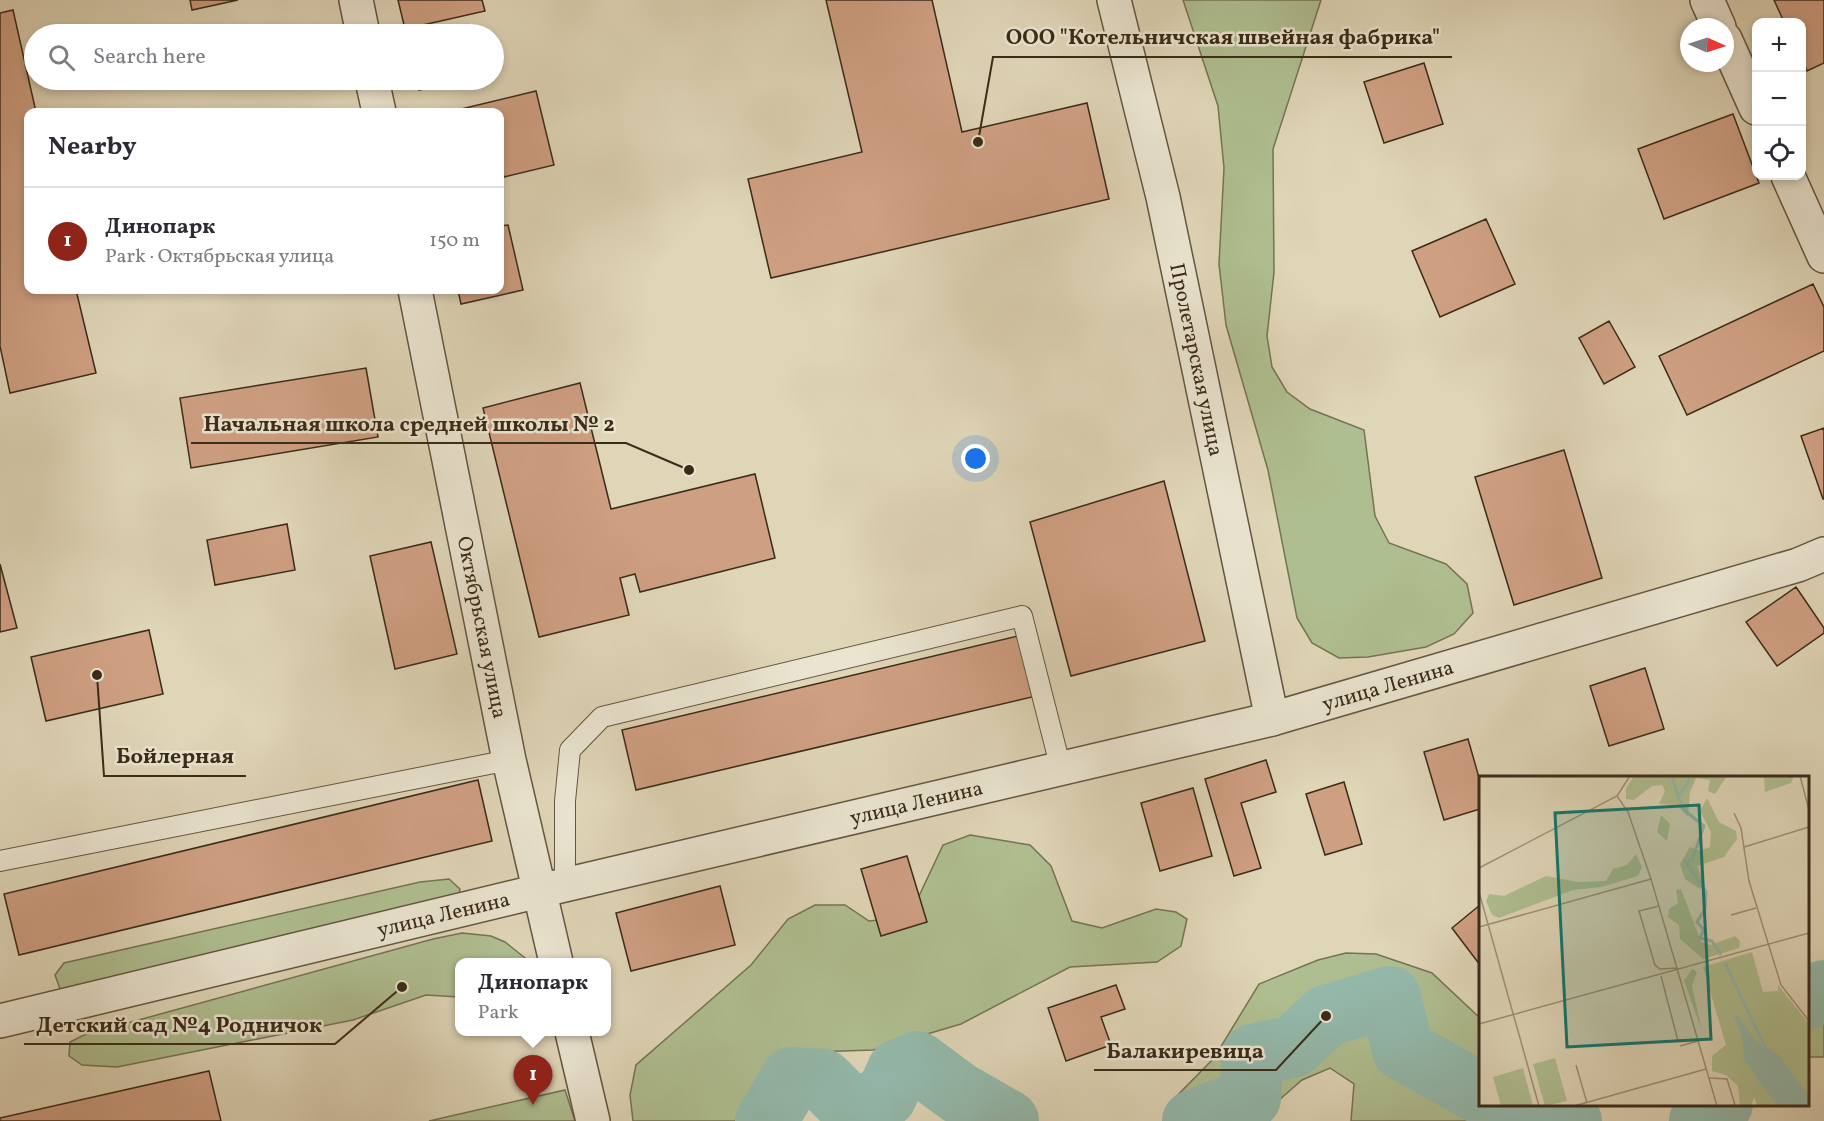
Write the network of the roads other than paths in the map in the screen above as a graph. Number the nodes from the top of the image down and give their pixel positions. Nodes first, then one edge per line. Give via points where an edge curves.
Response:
1 (356, 0) edge
2 (1114, 0) edge
3 (1707, 0) edge
4 (1715, 18) edge
5 (361, 24) edge
6 (1734, 59) edge
7 (374, 90) edge
8 (1752, 99) edge
9 (378, 108) edge
10 (1790, 180) edge
11 (1824, 256) edge
12 (416, 294) edge
13 (1824, 554) edge
14 (1272, 719) junction
15 (509, 760) junction
16 (1061, 769) junction
17 (0, 861) edge
18 (552, 888) junction
19 (556, 958) edge
20 (0, 1021) edge
21 (573, 1036) edge
22 (593, 1121) edge

1 - 5 street
2 - 14 street, Пролетарская улица via 1163,196
3 - 4 street
6 - 8 street
7 - 9 street
10 - 11 street
12 - 15 street, Октябрьская улица
13 - 14 street, улица Ленина via 1798,565
14 - 16 street, улица Ленина
15 - 17 lane
15 - 18 street, Октябрьская улица
16 - 18 street, улица Ленина
16 - 18 lane via 1022,616 602,717 570,750
18 - 19 street, Октябрьская улица
18 - 20 street, улица Ленина
21 - 22 street

